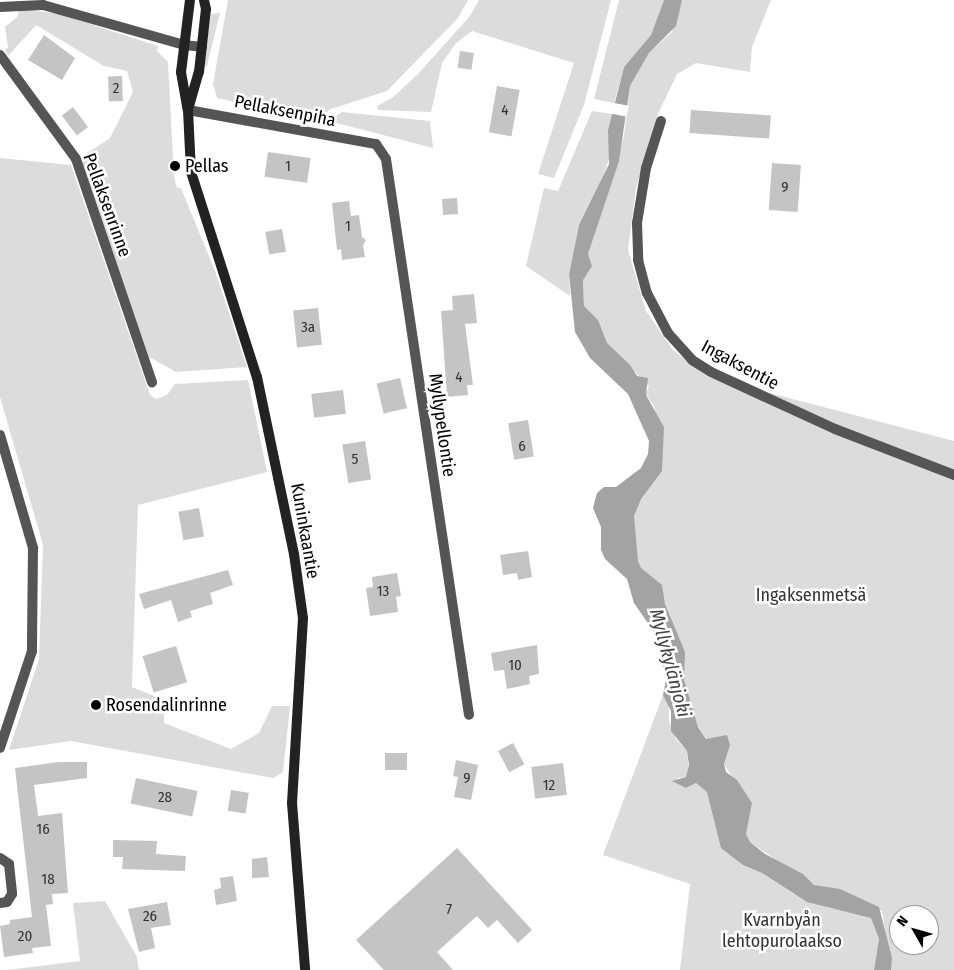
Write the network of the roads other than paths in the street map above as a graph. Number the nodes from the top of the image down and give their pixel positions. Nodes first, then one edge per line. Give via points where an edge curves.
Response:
1 (190, 0) edge
2 (204, 0) edge
3 (0, 7) edge
4 (184, 45) junction
5 (202, 47) junction
6 (0, 55) edge
7 (188, 110) junction
8 (661, 121) dead end
9 (376, 144) joint
10 (152, 382) dead end
11 (0, 435) edge
12 (954, 475) edge
13 (469, 714) dead end
14 (0, 748) edge
15 (0, 858) edge
16 (0, 903) edge
17 (305, 970) edge

1 - 4 main road, Kuninkaantie
2 - 5 main road, Kuninkaantie
3 - 4 street via 43,5
4 - 5 street
4 - 7 main road, Kuninkaantie via 181,72
5 - 7 main road, Kuninkaantie
6 - 10 street, Pellaksenrinne via 76,159
7 - 9 street, Pellaksenpiha
7 - 17 main road, Kuninkaantie via 191,172 257,377 294,554 303,618 292,812
8 - 12 street, Ingaksentie via 646,168 637,223 638,260 647,293 668,333 692,360 711,372 835,429
9 - 13 street, Myllypellontie via 386,159
11 - 14 street via 34,548 32,650
15 - 16 street via 9,864 12,894 7,902

